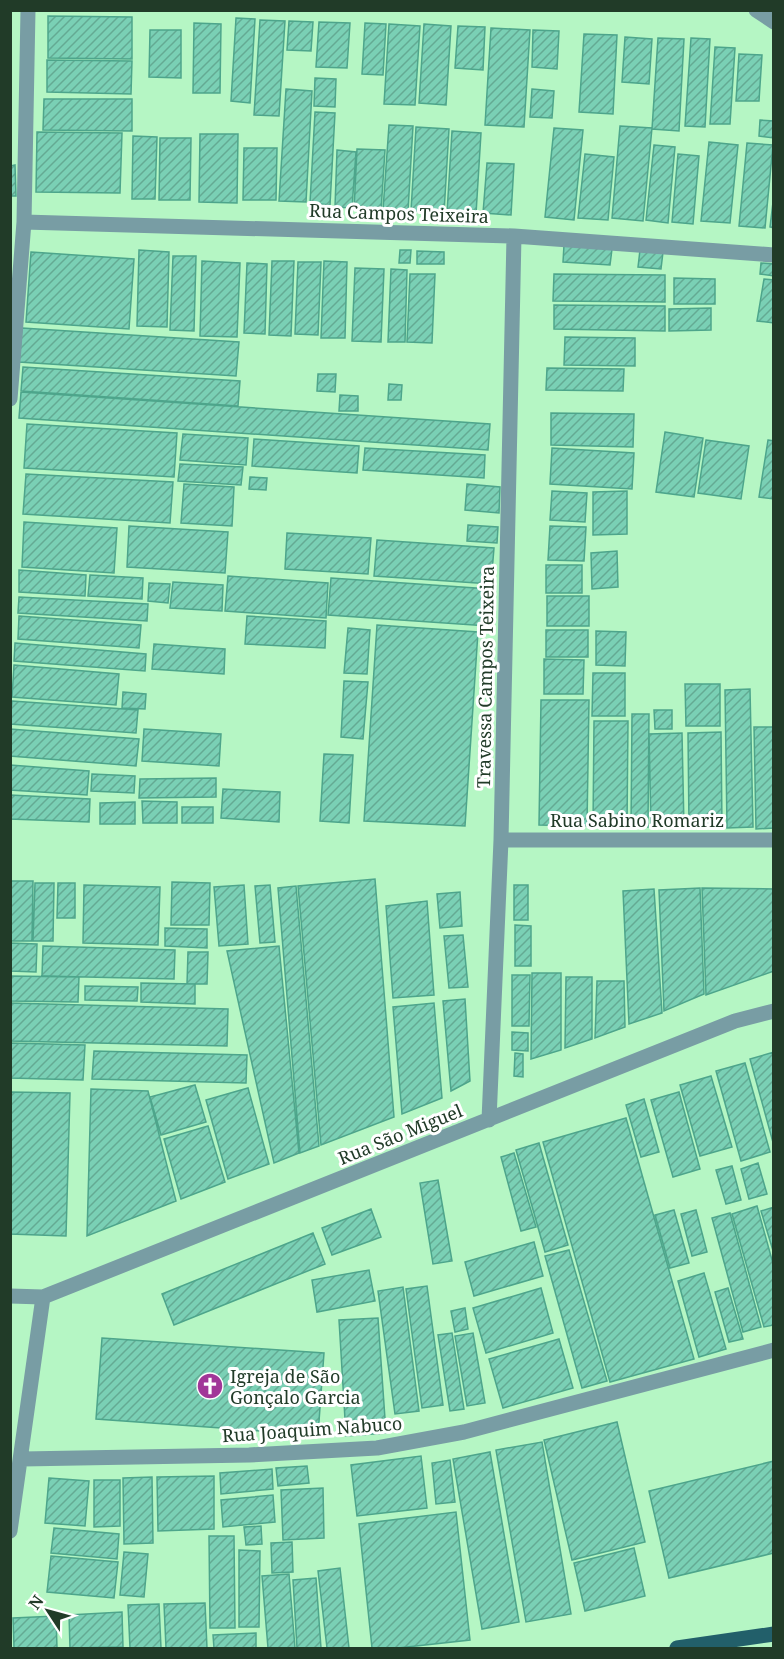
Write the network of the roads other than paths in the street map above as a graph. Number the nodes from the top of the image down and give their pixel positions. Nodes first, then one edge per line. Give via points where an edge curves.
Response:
1 (28, 10) edge
2 (756, 10) edge
3 (774, 22) edge
4 (17, 159) edge
5 (24, 222) junction
6 (514, 236) junction
7 (774, 255) edge
8 (10, 399) edge
9 (501, 840) junction
10 (774, 840) edge
11 (774, 1011) edge
12 (489, 1120) junction
13 (10, 1296) edge
14 (43, 1297) junction
15 (774, 1350) edge
16 (22, 1459) junction
17 (10, 1531) edge
18 (770, 1639) edge
19 (677, 1648) edge

1 - 4 street
2 - 3 street
4 - 5 street
5 - 6 street, Rua Campos Teixeira
5 - 8 street
6 - 7 street, Rua Campos Teixeira
6 - 9 street, Travessa Campos Teixeira
9 - 10 street, Rua Sabino Romariz
9 - 12 street, Travessa Campos Teixeira
11 - 12 street, Rua São Miguel via 735,1021
12 - 14 street, Rua São Miguel
13 - 14 street
14 - 16 street
15 - 16 street, Rua Joaquim Nabuco via 464,1432 377,1448 249,1455
16 - 17 street
18 - 19 main road

